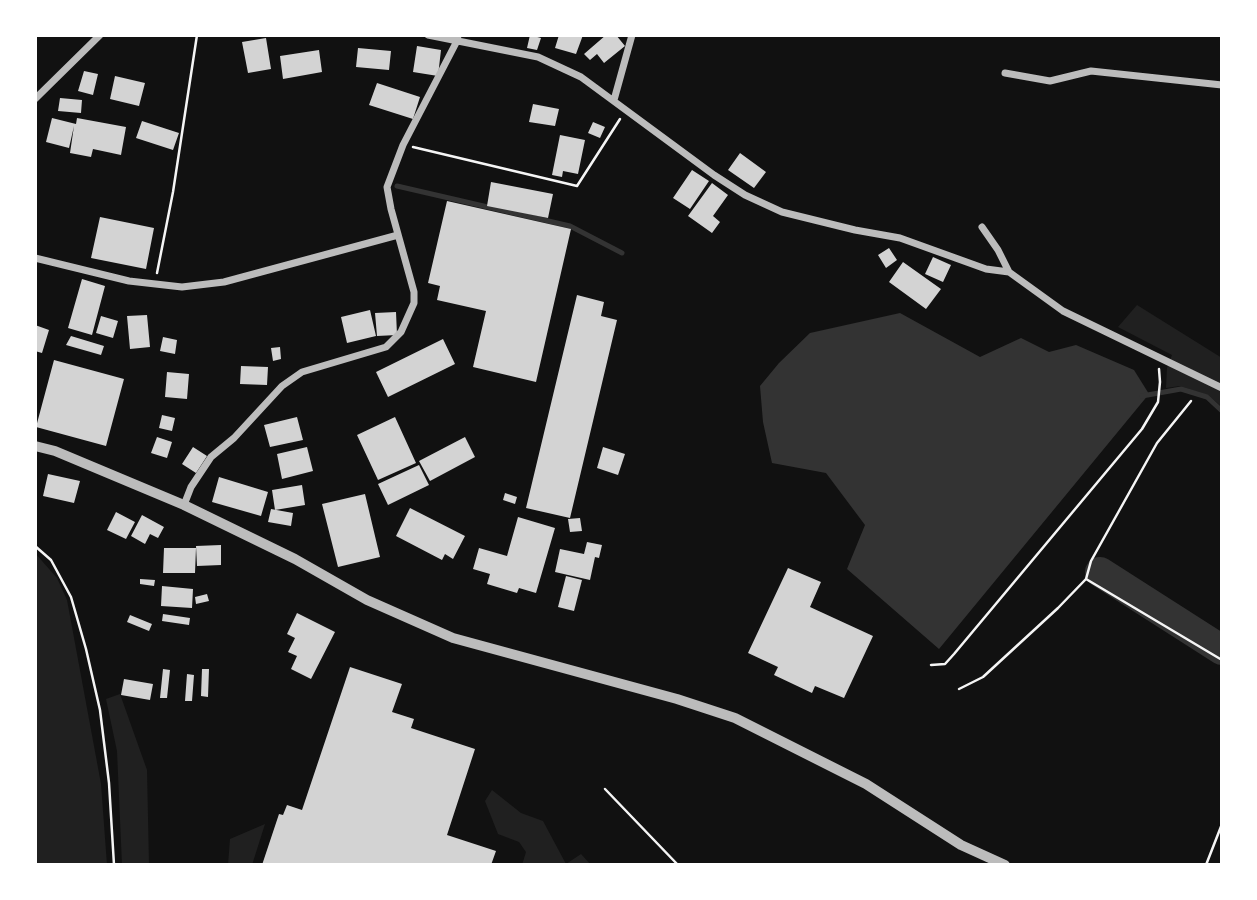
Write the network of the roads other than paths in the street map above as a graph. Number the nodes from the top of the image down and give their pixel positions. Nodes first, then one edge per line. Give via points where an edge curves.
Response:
1 (100, 35) edge
2 (428, 35) edge
3 (632, 35) edge
4 (458, 39) junction
5 (1004, 72) dead end
6 (1222, 85) edge
7 (35, 99) edge
8 (614, 100) junction
9 (982, 227) dead end
10 (398, 235) junction
11 (35, 258) edge
12 (1009, 272) junction
13 (1222, 388) edge
14 (35, 446) edge
15 (184, 505) junction
16 (1005, 865) edge

1 - 7 street
2 - 4 street
3 - 8 street
4 - 8 street via 538,57 581,77
4 - 10 street via 403,145 387,187
5 - 6 street via 1050,80 1091,71
8 - 12 street via 714,175 782,212 900,238 986,269
9 - 12 street
10 - 11 street via 224,282 182,288
10 - 15 street via 414,292 401,332 386,347 302,372 282,386 211,457
12 - 13 street via 1063,311
14 - 15 street
15 - 16 street via 367,600 453,638 735,718 866,784 961,845

